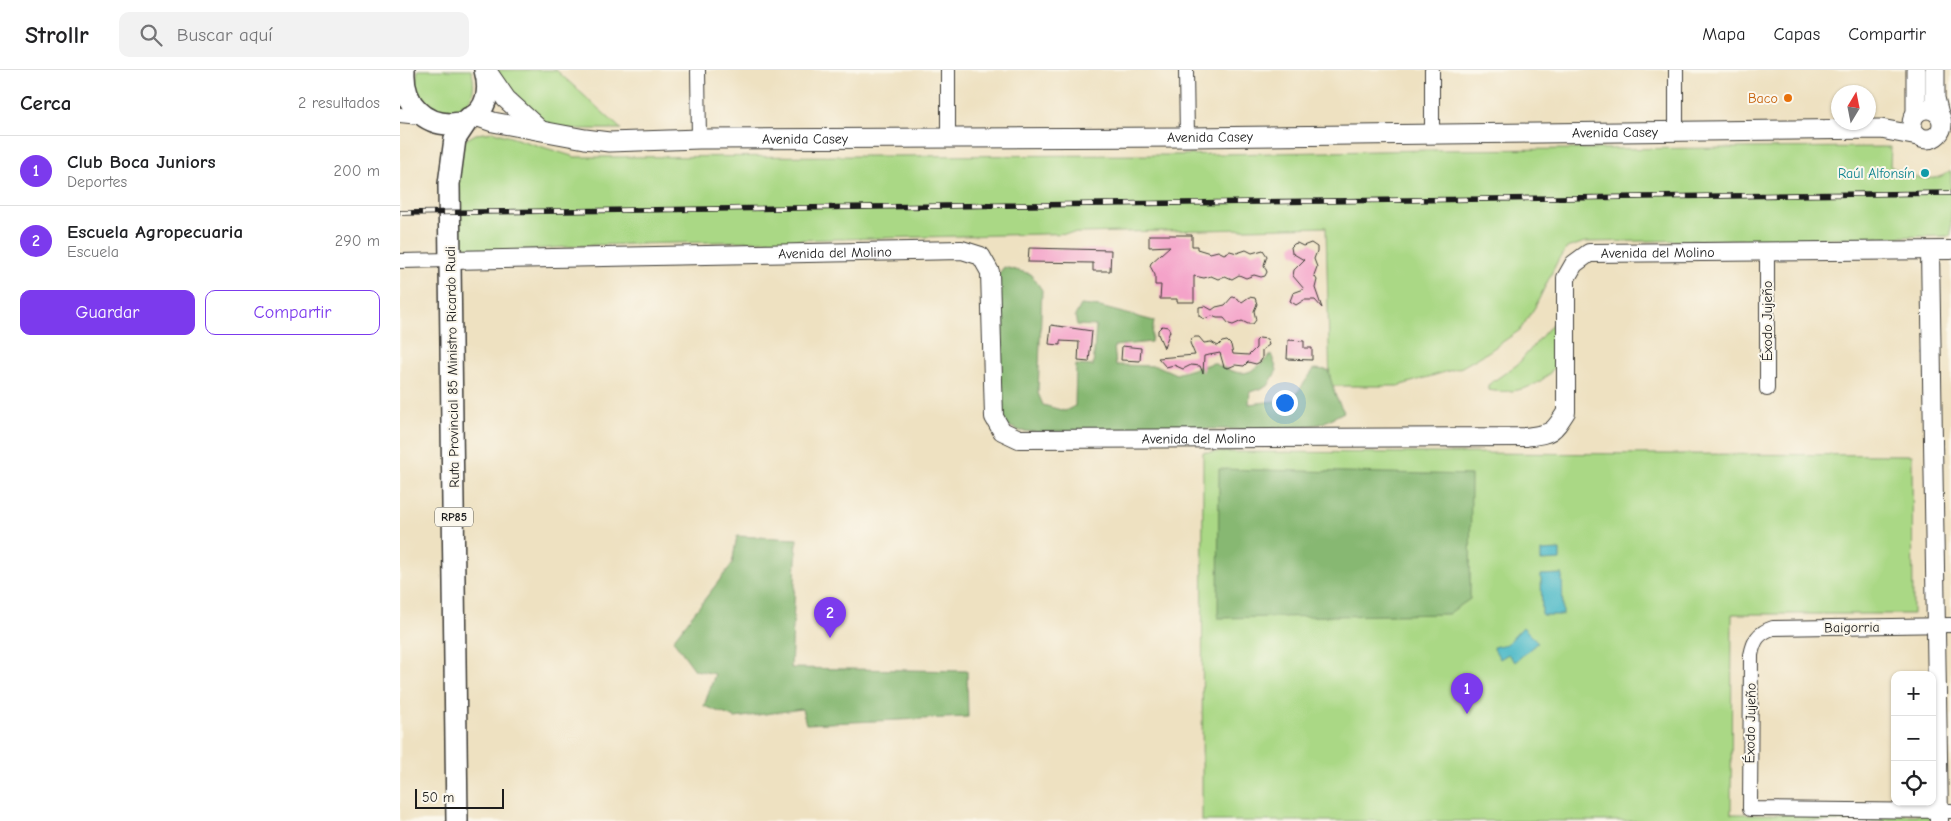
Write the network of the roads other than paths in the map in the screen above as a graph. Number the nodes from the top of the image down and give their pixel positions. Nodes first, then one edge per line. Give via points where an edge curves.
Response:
1 (486, 70) edge
2 (698, 70) edge
3 (948, 70) edge
4 (1186, 70) edge
5 (1432, 70) edge
6 (1676, 70) edge
7 (1916, 70) edge
8 (1935, 70) edge
9 (402, 77) edge
10 (1916, 114) junction
11 (1943, 116) edge
12 (471, 117) junction
13 (416, 118) edge
14 (1880, 129) junction
15 (540, 130) junction
16 (1676, 131) junction
17 (1432, 133) junction
18 (1935, 136) edge
19 (1187, 137) junction
20 (699, 139) junction
21 (948, 139) junction
22 (449, 184) junction
23 (1951, 250) edge
24 (1930, 251) junction
25 (1767, 252) junction
26 (451, 260) junction
27 (400, 261) edge
28 (1767, 389) dead end
29 (1944, 625) edge
30 (1756, 637) joint
31 (1943, 814) edge
32 (457, 821) edge

1 - 12 main road, Ruta Provincial 85 Ministro Ricardo Rudi / RP85 via 487,92 482,105
1 - 15 main road via 506,99
2 - 20 street
3 - 21 street
4 - 19 street
5 - 17 street
6 - 16 street
7 - 10 main road
8 - 11 main road via 1936,98
9 - 13 main road, Ruta Provincial 85 Ministro Ricardo Rudi / RP85 via 402,90
10 - 11 main road via 1928,109
10 - 14 main road, Avenida Casey
10 - 18 main road via 1912,124 1915,133
11 - 18 main road via 1942,130
12 - 13 main road via 456,124 442,125
12 - 15 main road, Avenida Casey
12 - 22 main road, Ruta Provincial 85 Ministro Ricardo Rudi / RP85 via 455,139
13 - 22 main road, Ruta Provincial 85 Ministro Ricardo Rudi / RP85 via 442,154
14 - 16 main road, Avenida Casey
14 - 18 main road, Avenida Casey
15 - 20 main road, Avenida Casey via 608,142
16 - 17 main road, Avenida Casey
17 - 19 main road, Avenida Casey
19 - 21 main road, Avenida Casey
20 - 21 main road, Avenida Casey
22 - 26 main road, Ruta Provincial 85 Ministro Ricardo Rudi / RP85
23 - 24 street, Avenida del Molino
24 - 25 street, Avenida del Molino
24 - 29 street
25 - 26 street, Avenida del Molino via 1589,253 1574,264 1566,278 1566,412 1555,429 1544,434 1516,437 1019,439 1002,431 994,417 990,272 981,256 962,250
25 - 28 street, Éxodo Jujeño
26 - 27 street
26 - 32 main road, Ruta Provincial 85 Ministro Ricardo Rudi / RP85
29 - 30 street, Baigorria via 1773,628
29 - 31 street
30 - 31 street, Éxodo Jujeño via 1751,655 1750,809

